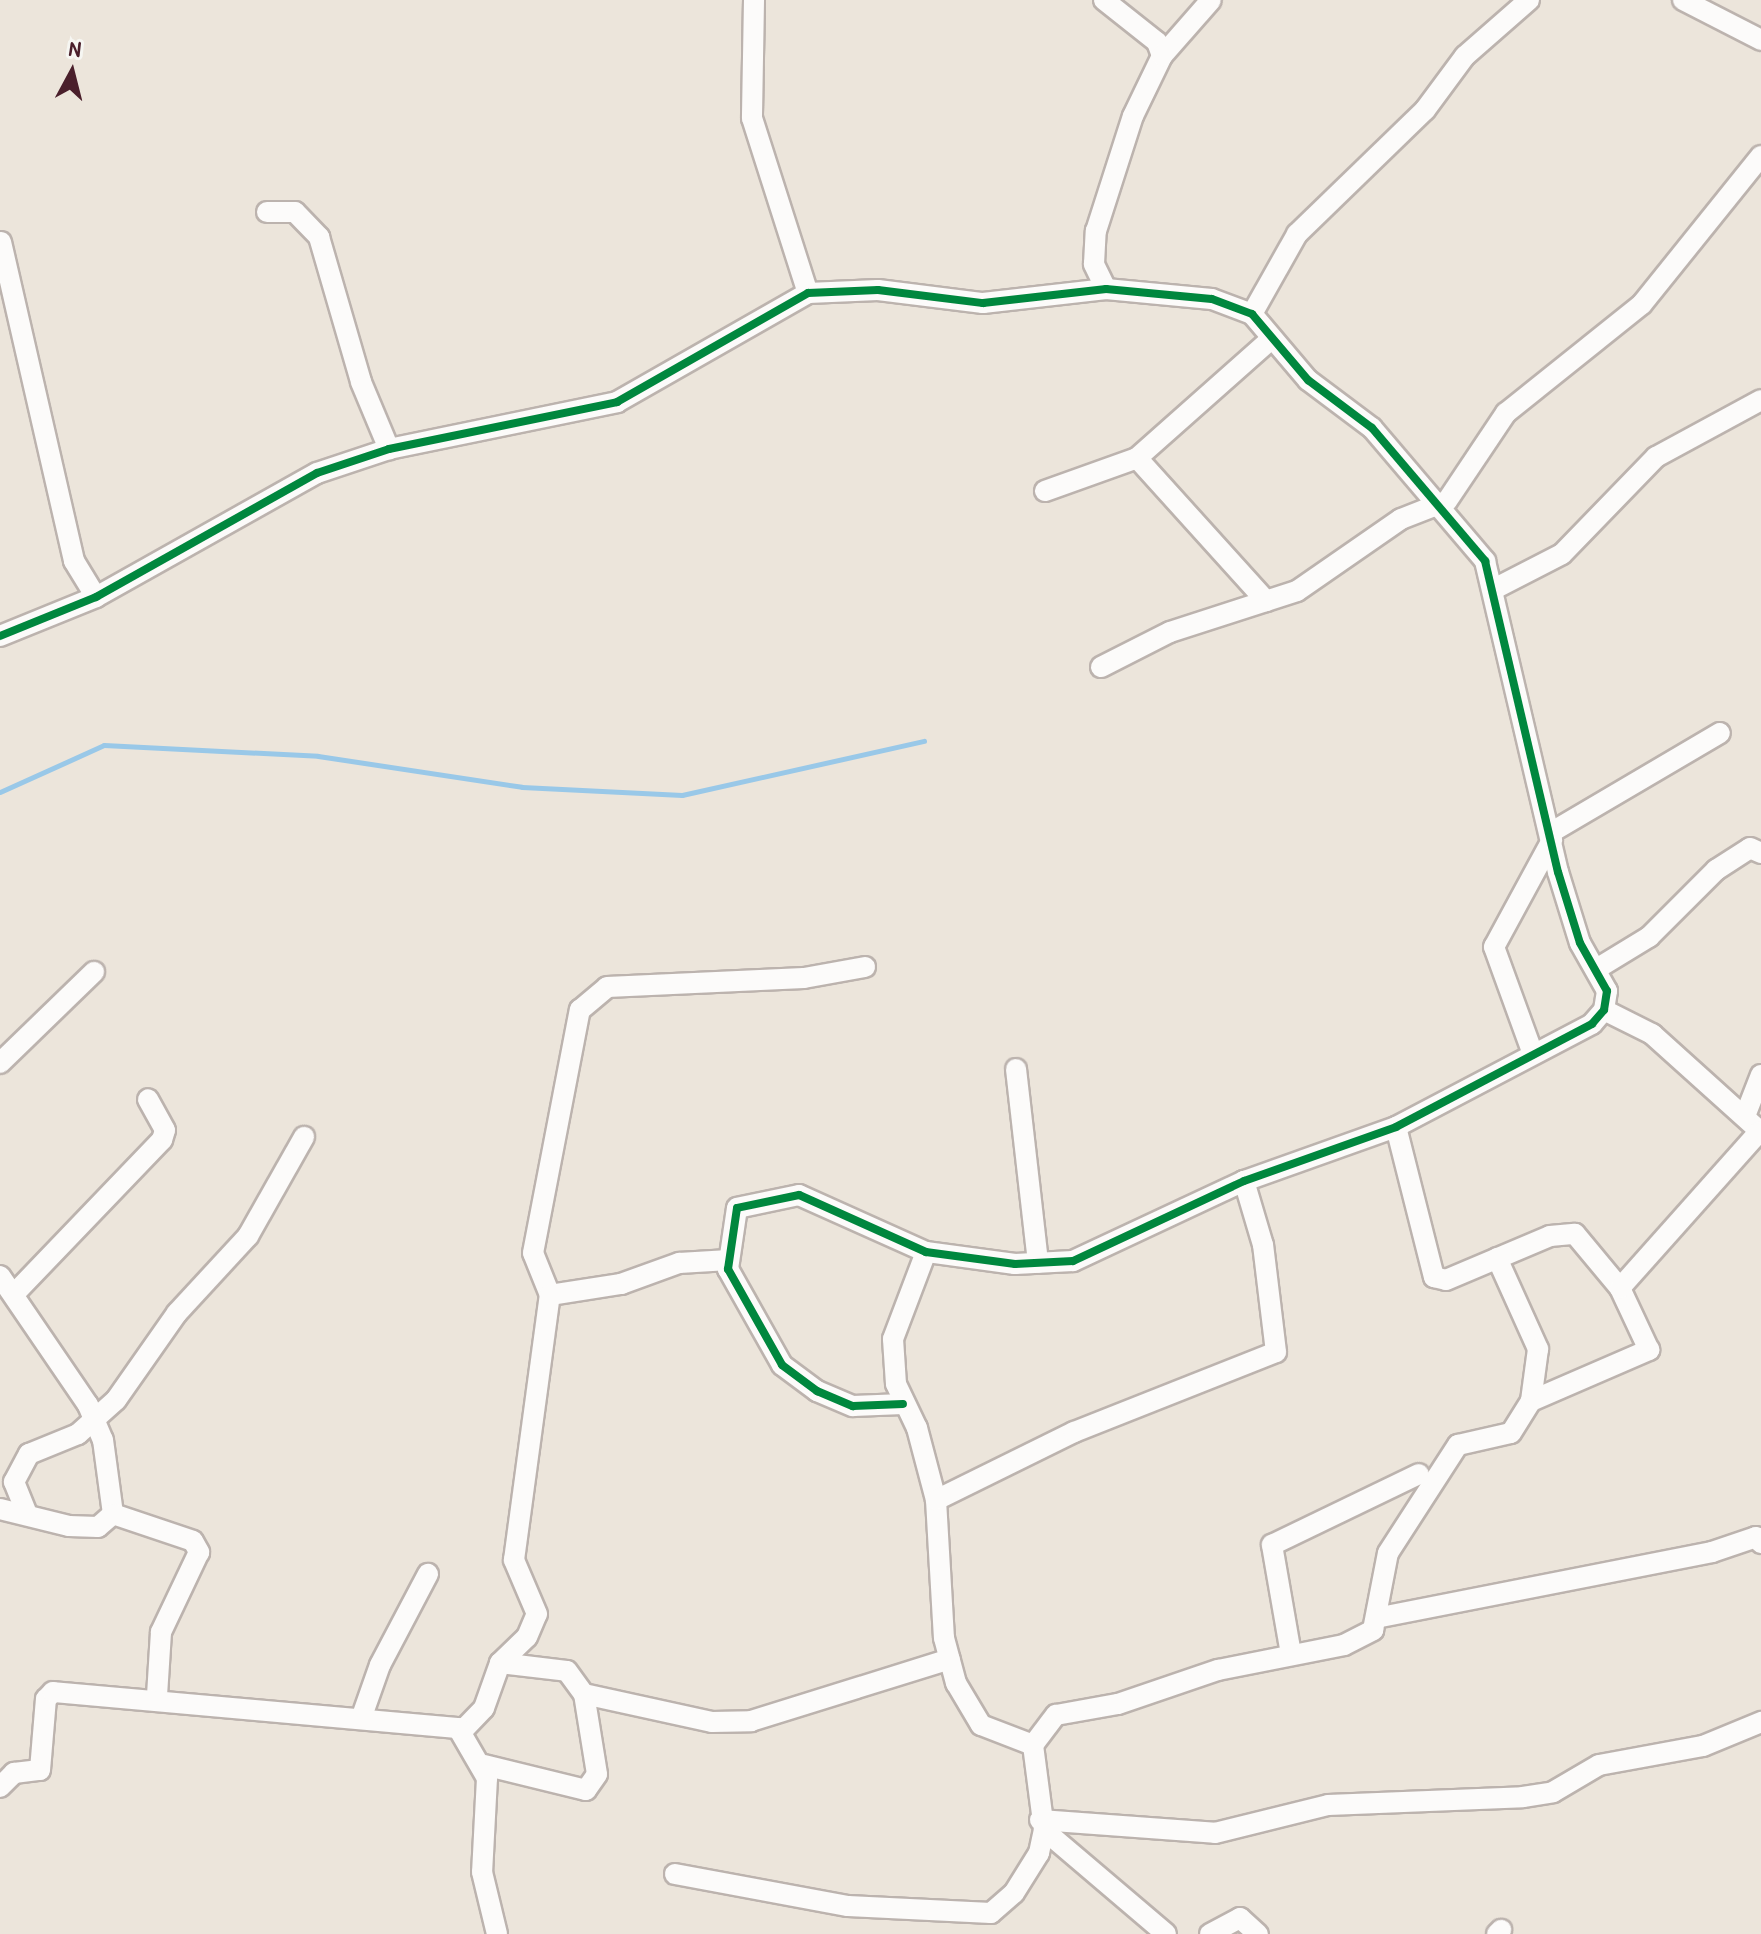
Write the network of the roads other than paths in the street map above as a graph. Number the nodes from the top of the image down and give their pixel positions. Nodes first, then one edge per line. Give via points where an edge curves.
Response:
1 (754, 0) edge
2 (1104, 0) edge
3 (1211, 0) edge
4 (1529, 0) edge
5 (1683, 0) edge
6 (1761, 40) edge
7 (1162, 56) junction
8 (1761, 156) edge
9 (267, 212) dead end
10 (1, 242) edge
11 (1106, 289) junction
12 (808, 293) junction
13 (1252, 314) junction
14 (1269, 341) junction
15 (1761, 400) edge
16 (389, 449) junction
17 (1137, 458) junction
18 (1045, 491) dead end
19 (1437, 505) junction
20 (1494, 589) junction
21 (96, 597) junction
22 (1266, 601) junction
23 (0, 636) edge
24 (1101, 667) dead end
25 (1720, 733) dead end
26 (1551, 836) junction
27 (1761, 853) edge
28 (865, 967) dead end
29 (1598, 968) junction
30 (94, 972) dead end
31 (1604, 1010) junction
32 (1533, 1054) junction
33 (0, 1063) edge
34 (1016, 1069) dead end
35 (1761, 1075) edge
36 (148, 1099) dead end
37 (1745, 1116) junction
38 (1396, 1127) junction
39 (1760, 1132) edge
40 (304, 1137) dead end
41 (1244, 1181) junction
42 (926, 1252) junction
43 (1497, 1258) junction
44 (729, 1260) junction
45 (1038, 1263) junction
46 (0, 1276) edge
47 (1620, 1288) junction
48 (16, 1292) junction
49 (550, 1295) junction
50 (1531, 1401) junction
51 (903, 1404) junction
52 (93, 1417) junction
53 (1419, 1474) dead end
54 (936, 1500) junction
55 (0, 1509) edge
56 (27, 1514) junction
57 (113, 1514) junction
58 (1761, 1543) edge
59 (428, 1574) dead end
60 (1381, 1617) junction
61 (1291, 1654) junction
62 (950, 1659) junction
63 (500, 1663) junction
64 (584, 1694) junction
65 (157, 1696) junction
66 (362, 1716) junction
67 (1761, 1722) edge
68 (463, 1730) junction
69 (1033, 1745) junction
70 (484, 1765) junction
71 (0, 1787) edge
72 (1042, 1825) junction
73 (675, 1874) dead end
74 (489, 1930) edge
75 (1166, 1934) edge
76 (1210, 1934) edge
77 (1258, 1934) edge

1 - 12 street via 752,118
2 - 7 street via 1157,42
3 - 7 street
4 - 13 street via 1465,56 1425,110 1297,234
5 - 6 street
7 - 11 street via 1133,116 1096,231 1094,264
8 - 19 street via 1642,304 1506,413 1455,490
9 - 16 street via 295,212 319,237 361,382
10 - 21 street via 74,561
11 - 12 street via 983,303 878,290
11 - 13 street via 1212,299
12 - 16 street via 617,402
13 - 14 street
14 - 17 street
14 - 19 street via 1372,428
15 - 20 street via 1656,457 1562,554
16 - 21 street via 317,473
17 - 18 street
17 - 22 street
19 - 20 street via 1474,543
19 - 22 street via 1358,545 1297,591
20 - 26 street
21 - 23 street
22 - 24 street via 1170,632
25 - 26 street
26 - 29 street via 1580,943
26 - 32 street via 1494,947
27 - 29 street via 1750,848 1716,870 1649,937
28 - 49 street via 804,978 607,987 580,1010 533,1253
29 - 31 street
30 - 33 street
31 - 32 street via 1592,1024
31 - 37 street via 1652,1034
32 - 38 street
34 - 45 street
35 - 37 street
36 - 48 street via 165,1130 162,1140
37 - 39 street
38 - 41 street
38 - 43 street via 1434,1277 1446,1280
39 - 47 street
40 - 52 street via 248,1236 177,1313 116,1400
41 - 45 street via 1073,1261
41 - 54 street via 1263,1245 1276,1352 1074,1432
42 - 44 street via 799,1195 778,1194 737,1208
42 - 45 street
42 - 51 street via 893,1339
43 - 47 street via 1575,1234
43 - 50 street via 1538,1349
44 - 49 street via 679,1263 621,1284
44 - 51 street via 755,1325 782,1365 817,1391 853,1406
46 - 48 street
47 - 50 street via 1649,1350
48 - 52 street
49 - 63 street via 514,1560 537,1614 527,1637
50 - 60 street via 1511,1433 1467,1439 1442,1467 1388,1553
51 - 54 street via 917,1428
52 - 56 street via 78,1434 29,1454 14,1482
52 - 57 street
53 - 61 street via 1272,1545
54 - 62 street
55 - 56 street
56 - 57 street via 98,1527
57 - 65 street via 193,1541 199,1552 161,1632
58 - 60 street via 1756,1537 1712,1552
59 - 66 street via 374,1677
60 - 61 street via 1373,1630 1344,1645
61 - 69 street via 1056,1715
62 - 64 street via 751,1721 712,1722
62 - 69 street via 968,1710 981,1725
63 - 64 street via 567,1671
63 - 68 street via 484,1708
64 - 70 street via 597,1774 586,1790
65 - 66 street
65 - 71 street via 53,1692 40,1770 14,1773
66 - 68 street
67 - 72 street via 1703,1746 1599,1765 1553,1792 1523,1797 1328,1805 1215,1833
68 - 70 street
69 - 72 street
70 - 74 street
72 - 73 street via 1023,1880 991,1913 848,1906
72 - 75 street
76 - 77 street via 1240,1918

